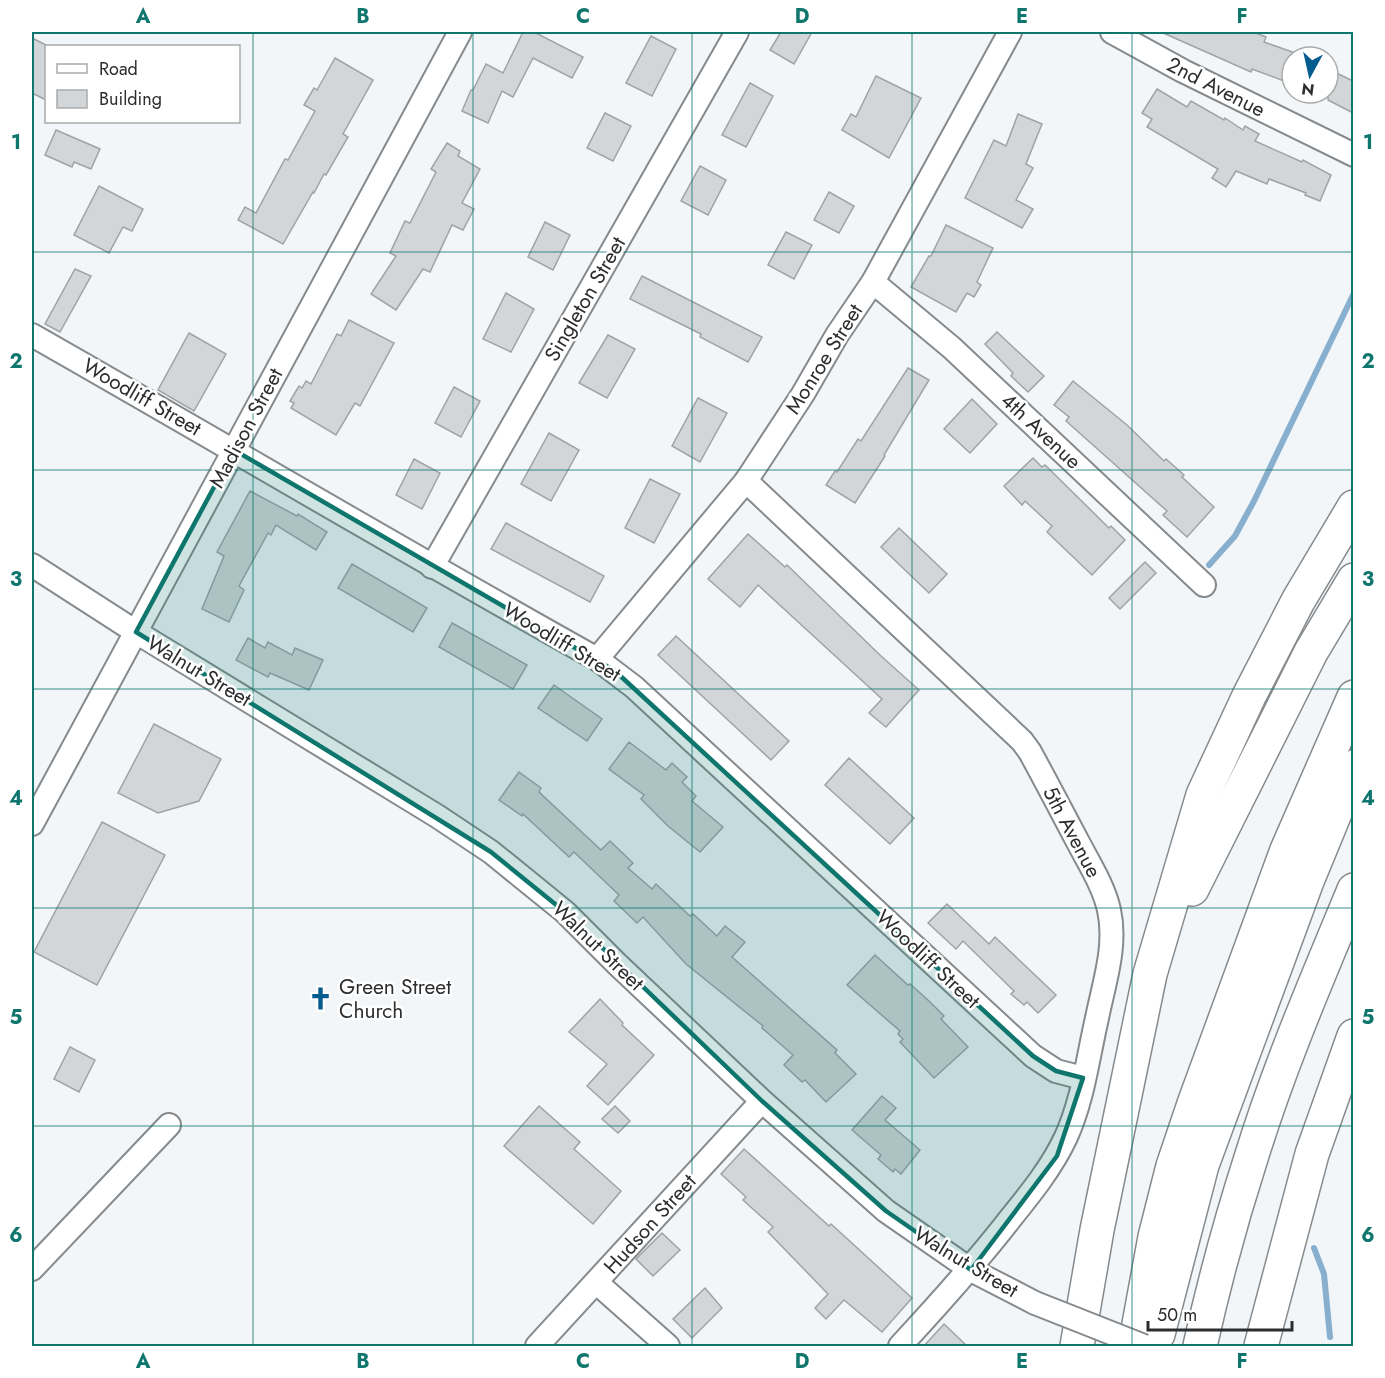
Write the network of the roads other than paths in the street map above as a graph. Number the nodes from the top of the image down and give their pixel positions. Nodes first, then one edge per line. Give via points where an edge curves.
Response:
1 (460, 32) edge
2 (737, 32) edge
3 (1010, 32) edge
4 (1112, 32) edge
5 (1353, 155) edge
6 (873, 282) junction
7 (32, 335) edge
8 (234, 450) junction
9 (746, 481) junction
10 (1353, 507) edge
11 (32, 565) edge
12 (432, 567) junction
13 (1353, 580) edge
14 (1204, 585) dead end
15 (136, 632) junction
16 (597, 659) junction
17 (1353, 697) edge
18 (1353, 767) edge
19 (32, 824) edge
20 (1353, 890) edge
21 (1150, 974) junction
22 (1353, 1036) edge
23 (1083, 1078) junction
24 (762, 1101) junction
25 (169, 1125) dead end
26 (32, 1269) edge
27 (971, 1270) junction
28 (597, 1283) junction
29 (537, 1347) edge
30 (668, 1347) edge
31 (900, 1347) edge
32 (1077, 1347) edge
33 (1135, 1347) edge
34 (1144, 1347) edge
35 (1155, 1347) edge
36 (1200, 1347) edge
37 (1261, 1347) edge

1 - 8 street, Madison Street
2 - 12 street, Singleton Street
3 - 6 street, Monroe Street
4 - 5 street, 2nd Avenue
6 - 9 street, Monroe Street
6 - 14 street, 4th Avenue via 952,348
7 - 8 street, Woodliff Street
8 - 12 street, Woodliff Street
8 - 15 street, Madison Street
9 - 16 street, Monroe Street
9 - 23 street, 5th Avenue via 1010,728 1030,752 1094,872 1109,910 1109,961
10 - 21 highway via 1298,601 1203,795
11 - 15 street, Walnut Street
12 - 16 street, Woodliff Street
13 - 21 highway via 1305,662
15 - 19 street, Madison Street
15 - 24 street, Walnut Street via 491,852 565,912
16 - 23 street, Woodliff Street via 634,687 1033,1056 1056,1071
17 - 33 highway via 1287,850 1173,1166 1155,1237
18 - 35 highway via 1202,1165
20 - 36 highway via 1251,1158
21 - 32 highway
22 - 37 highway via 1312,1154
23 - 27 street, 5th Avenue via 1073,1119 1057,1156
24 - 27 street, Walnut Street via 886,1211
24 - 28 street, Hudson Street
25 - 26 street
27 - 31 street, 5th Avenue
27 - 34 street, Walnut Street, bridge via 1035,1303
28 - 29 street, Hudson Street
28 - 30 street

